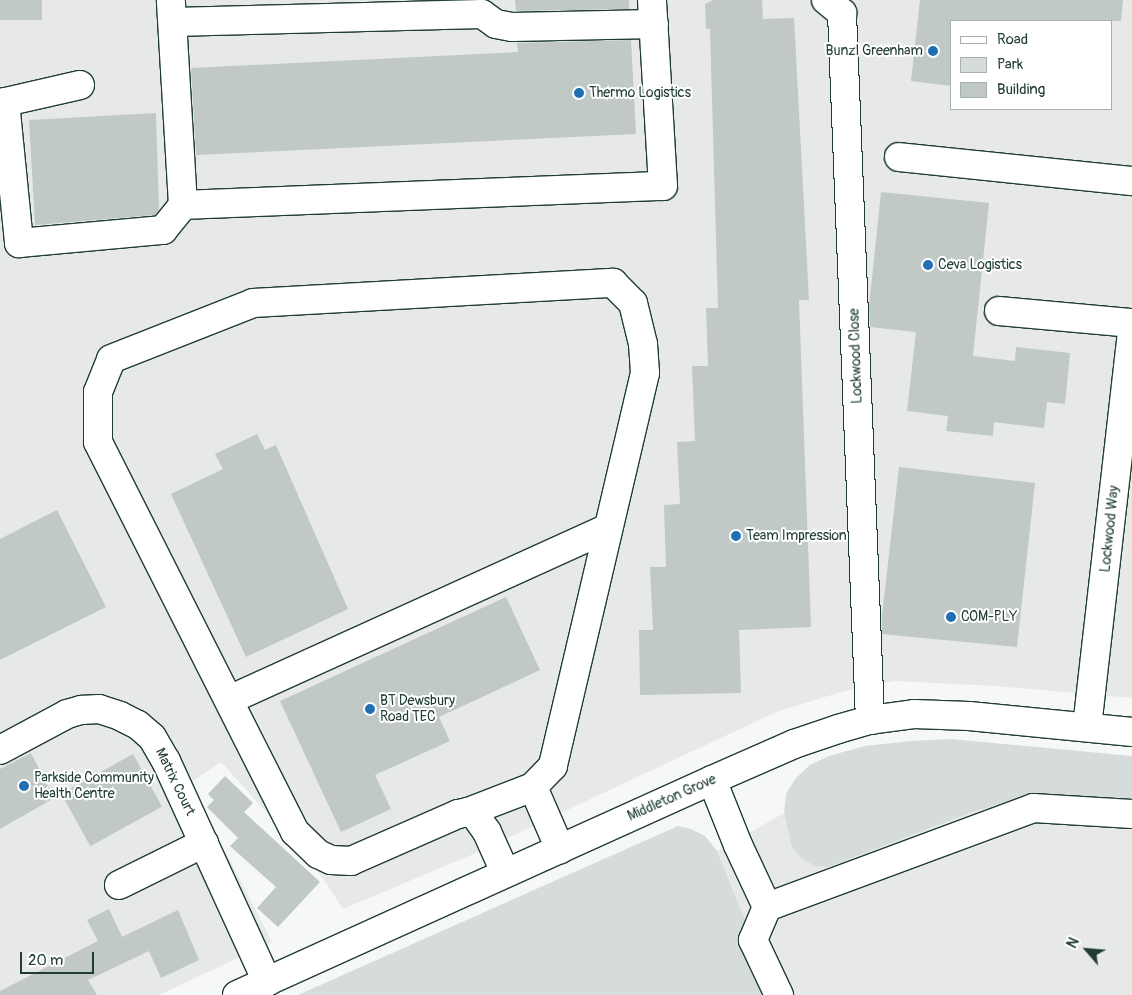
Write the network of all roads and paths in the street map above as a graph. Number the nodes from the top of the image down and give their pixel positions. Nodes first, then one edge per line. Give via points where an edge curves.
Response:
1 (826, 0) edge
2 (172, 11) edge
3 (653, 12) edge
4 (80, 85) dead end
5 (899, 157) dead end
6 (1132, 181) edge
7 (183, 205) junction
8 (998, 311) dead end
9 (1132, 323) edge
10 (1132, 330) edge
11 (1123, 492) edge
12 (608, 528) junction
13 (228, 700) junction
14 (870, 720) junction
15 (1087, 727) junction
16 (1132, 732) edge
17 (0, 750) edge
18 (712, 780) junction
19 (533, 787) junction
20 (468, 812) junction
21 (1132, 814) edge
22 (204, 843) junction
23 (560, 849) junction
24 (504, 872) junction
25 (119, 884) dead end
26 (767, 907) junction
27 (267, 982) junction
28 (237, 995) edge
29 (779, 995) edge

1 - 14 street, Lockwood Close via 842,12
2 - 3 street via 482,14 496,24 512,27
2 - 7 street
3 - 7 street via 663,186
4 - 7 street via 5,102 20,243 163,230
5 - 6 street
8 - 9 street
10 - 11 street, Lockwood Way
11 - 15 street, Lockwood Way
12 - 13 street
12 - 13 street via 644,373 643,344 633,303 613,283 253,303 111,359 98,392 98,442
12 - 19 street via 553,766
13 - 20 street via 295,832 318,854 331,860 352,861
14 - 15 street, Middleton Grove via 914,714
14 - 18 street, Middleton Grove via 794,744
15 - 16 street, Middleton Grove
17 - 22 street, Matrix Court via 67,714 81,710 99,709 120,716 152,737
18 - 23 street, Middleton Grove
18 - 26 street
19 - 20 street
19 - 23 street
20 - 24 street via 476,816 488,832
21 - 26 street via 1033,808
22 - 25 street
22 - 27 street, Matrix Court
23 - 24 street, Middleton Grove
24 - 27 street, Middleton Grove
26 - 29 street via 753,940
27 - 28 street, Middleton Grove

